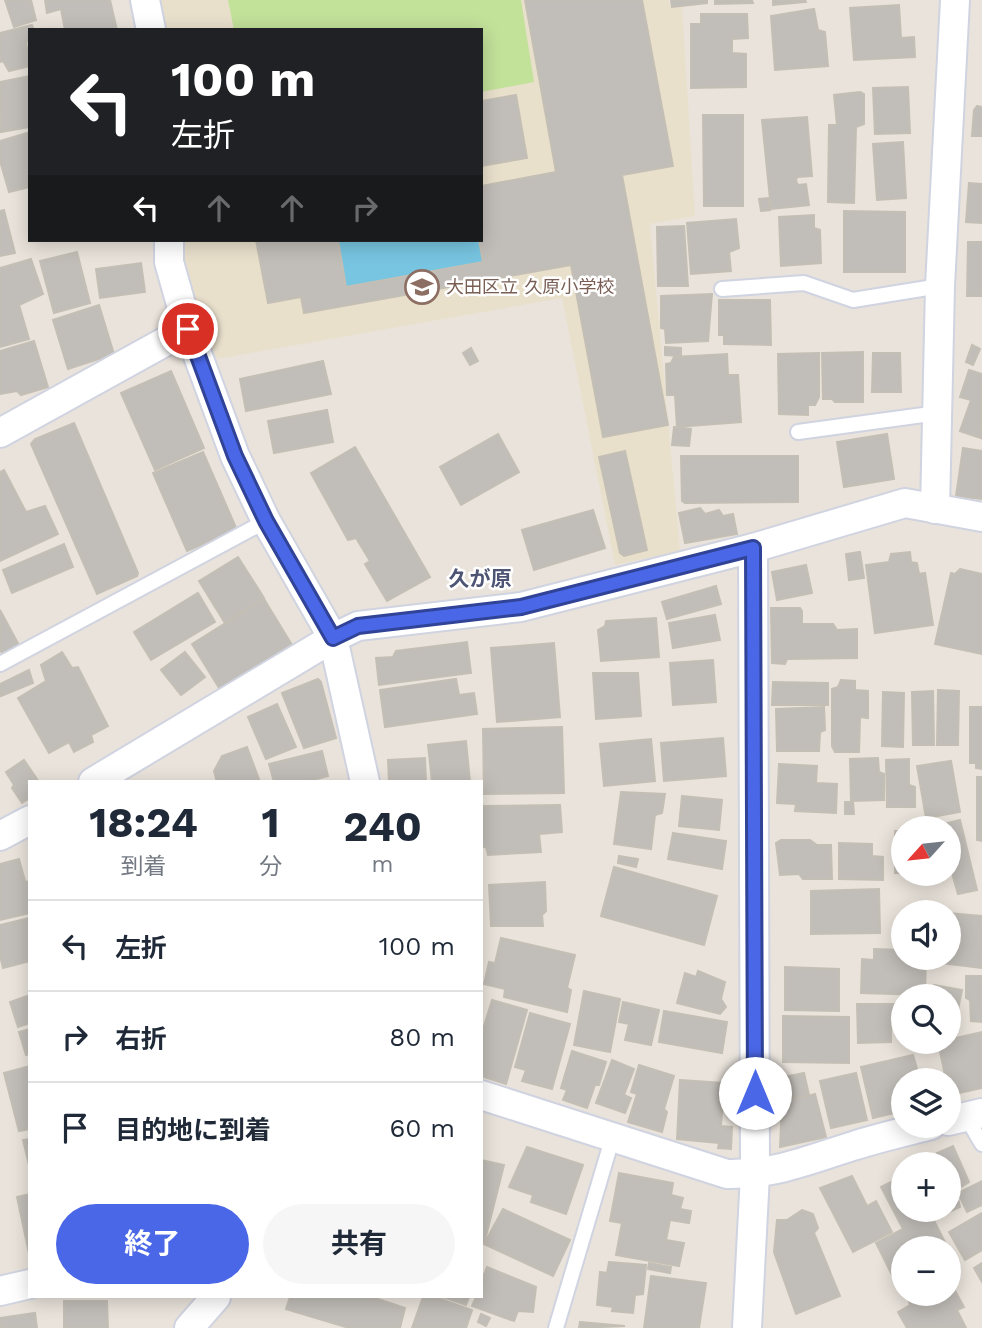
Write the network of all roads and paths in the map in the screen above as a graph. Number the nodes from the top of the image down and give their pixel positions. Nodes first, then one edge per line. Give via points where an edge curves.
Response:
1 (145, 0) edge
2 (956, 0) edge
3 (151, 28) edge
4 (169, 242) edge
5 (940, 286) junction
6 (722, 289) dead end
7 (188, 329) junction
8 (939, 413) junction
9 (798, 432) dead end
10 (0, 433) edge
11 (935, 509) junction
12 (982, 517) edge
13 (266, 521) junction
14 (753, 548) junction
15 (333, 638) junction
16 (0, 664) edge
17 (96, 780) edge
18 (365, 780) edge
19 (28, 825) edge
20 (0, 835) edge
21 (483, 1096) edge
22 (966, 1117) edge
23 (891, 1135) edge
24 (613, 1136) junction
25 (982, 1144) edge
26 (755, 1174) junction
27 (28, 1284) edge
28 (0, 1291) edge
29 (215, 1298) edge
30 (189, 1328) edge
31 (556, 1328) edge
32 (747, 1328) edge

1 - 3 street
2 - 5 street
4 - 7 street via 169,262
5 - 6 lane via 853,300 804,283
5 - 8 street
7 - 10 street
7 - 13 street via 235,456
8 - 9 lane
8 - 11 street
11 - 12 street
11 - 14 street via 905,503
13 - 15 street
13 - 16 lane
14 - 15 street via 521,607 358,626
14 - 26 street
15 - 17 street
15 - 18 street
19 - 20 street
21 - 24 street
22 - 25 lane
23 - 26 street
24 - 26 street via 727,1174
24 - 31 lane
26 - 32 street
27 - 28 street
29 - 30 street

